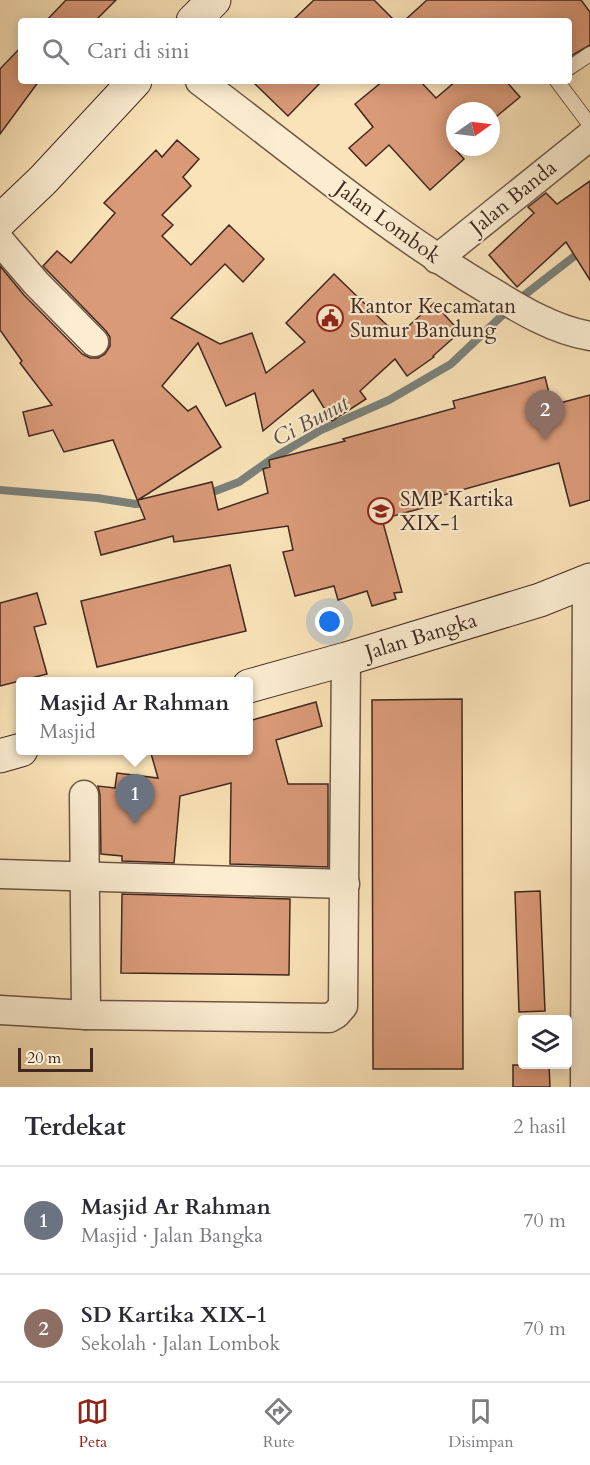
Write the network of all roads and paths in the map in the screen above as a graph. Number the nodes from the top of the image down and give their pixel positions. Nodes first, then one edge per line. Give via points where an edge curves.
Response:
1 (214, 0) edge
2 (197, 18) edge
3 (590, 54) edge
4 (572, 66) edge
5 (132, 84) edge
6 (204, 84) edge
7 (560, 84) edge
8 (590, 125) edge
9 (590, 136) edge
10 (0, 221) edge
11 (0, 241) edge
12 (437, 259) junction
13 (590, 336) edge
14 (94, 342) dead end
15 (588, 581) edge
16 (346, 659) junction
17 (253, 685) edge
18 (16, 751) edge
19 (0, 756) edge
20 (84, 795) dead end
21 (0, 874) edge
22 (84, 876) junction
23 (345, 884) junction
24 (0, 1010) edge
25 (86, 1015) junction
26 (585, 1087) edge

1 - 2 street
3 - 4 lane
5 - 10 street
6 - 12 street, Jalan Lombok
7 - 8 lane
9 - 12 street, Jalan Banda
11 - 14 street
12 - 13 street, Jalan Lombok via 514,306
15 - 16 street, Jalan Bangka via 540,600
15 - 26 street
16 - 17 street, Jalan Bangka
16 - 23 street
18 - 19 street
20 - 22 street
21 - 22 street
22 - 23 street
22 - 25 street
23 - 25 street via 343,1006 336,1014 328,1018
24 - 25 street

